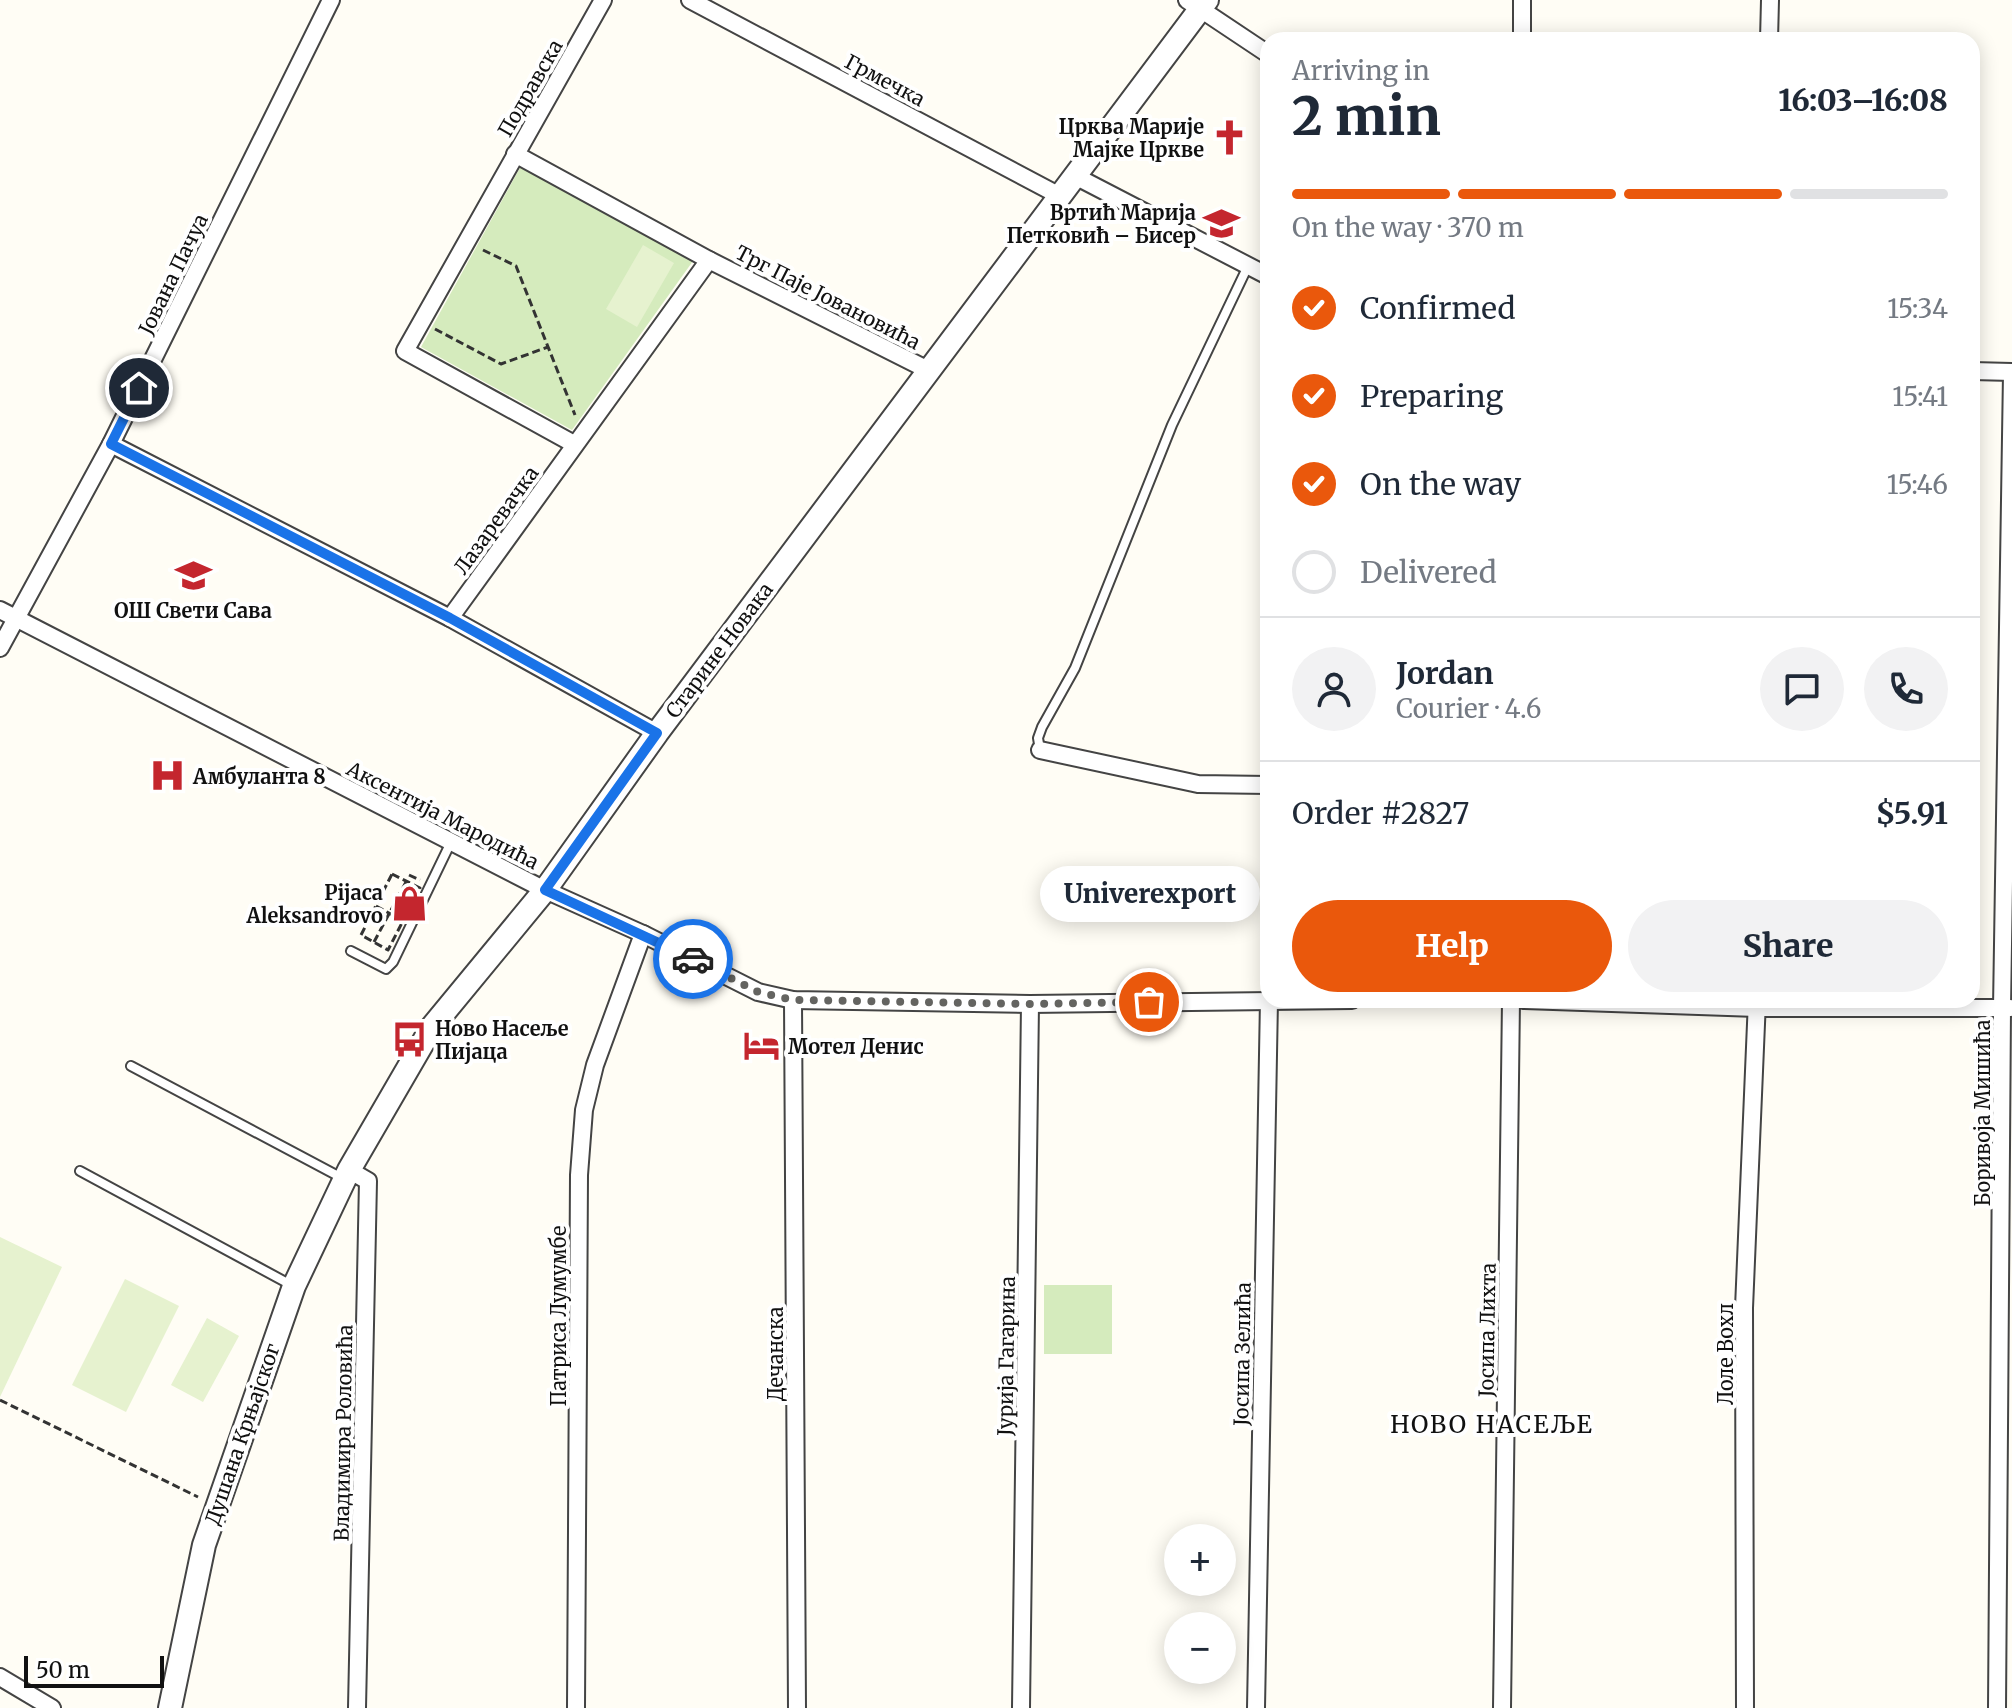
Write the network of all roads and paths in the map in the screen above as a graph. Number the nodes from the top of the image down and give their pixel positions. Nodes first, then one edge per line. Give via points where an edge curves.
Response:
1 (331, 0) edge
2 (603, 0) edge
3 (690, 0) edge
4 (1522, 0) edge
5 (1770, 0) edge
6 (1199, 2) edge
7 (1522, 32) edge
8 (1769, 32) edge
9 (1260, 48) edge
10 (515, 154) junction
11 (1075, 176) junction
12 (1060, 196) junction
13 (467, 241) junction
14 (709, 260) junction
15 (1248, 265) junction
16 (1260, 272) edge
17 (421, 321) junction
18 (548, 347) junction
19 (928, 370) junction
20 (1980, 371) edge
21 (2012, 373) edge
22 (578, 439) junction
23 (111, 444) junction
24 (8, 614) edge
25 (450, 618) junction
26 (0, 648) edge
27 (657, 733) junction
28 (1040, 750) joint
29 (1260, 785) edge
30 (451, 841) junction
31 (545, 890) junction
32 (376, 906) junction
33 (389, 913) junction
34 (403, 921) dead end
35 (643, 934) junction
36 (361, 935) dead end
37 (373, 943) dead end
38 (351, 951) dead end
39 (793, 1000) junction
40 (1260, 1000) edge
41 (1030, 1004) junction
42 (1269, 1008) edge
43 (1511, 1008) edge
44 (1757, 1008) edge
45 (1980, 1008) edge
46 (2007, 1008) edge
47 (131, 1066) dead end
48 (80, 1171) dead end
49 (346, 1175) junction
50 (294, 1286) junction
51 (0, 1400) edge
52 (217, 1506) junction
53 (0, 1677) edge
54 (52, 1708) edge
55 (170, 1708) edge
56 (357, 1708) edge
57 (576, 1708) edge
58 (797, 1708) edge
59 (1021, 1708) edge
60 (1256, 1708) edge
61 (1502, 1708) edge
62 (1745, 1708) edge
63 (1997, 1708) edge

1 - 23 street, Јована Пачуа
2 - 10 street, Подравска
3 - 12 street, Грмечка
4 - 7 street
5 - 8 street
6 - 9 street
6 - 11 street, Старине Новака
10 - 13 street
10 - 14 street, Трг Паје Јовановића
11 - 12 street, Старине Новака
11 - 15 street
12 - 19 street, Старине Новака
13 - 17 street
13 - 18 path via 516,266
14 - 19 street, Трг Паје Јовановића
14 - 22 street, Трг Паје Јовановића
15 - 16 street
15 - 28 lane via 1172,425 1075,668 1042,727
17 - 18 path via 501,364
17 - 22 street via 405,351
18 - 22 path
19 - 27 street, Старине Новака
20 - 21 street
21 - 46 street, Боривоја Мишића
22 - 25 street, Лазаревачка
23 - 24 street, Јована Пачуа
23 - 25 street
24 - 26 street, Јована Пачуа
24 - 30 street, Аксентија Мародића
25 - 27 street
27 - 31 street, Старине Новака
28 - 29 street via 1198,784
30 - 31 street, Аксентија Мародића
30 - 38 lane via 393,962 386,969
31 - 35 street, Аксентија Мародића
31 - 49 street, Старине Новака via 432,1027
32 - 33 path
32 - 33 path via 392,874 406,882
32 - 36 path
33 - 34 path
33 - 37 path
35 - 39 street, Аксентија Мародића via 758,992
35 - 57 street, Патриса Лумумбе via 584,1110
39 - 41 street, Аксентија Мародића
39 - 58 street, Дечанска
40 - 41 street, Аксентија Мародића
41 - 59 street, Јурија Гагарина
42 - 60 street, Јосипа Зелића
43 - 61 street, Јосипа Лихта
44 - 62 street, Лоле Вохл via 1744,1308
45 - 46 street
46 - 63 street, Боривоја Мишића
47 - 49 lane
48 - 50 lane
49 - 50 street, Душана Крњајског
49 - 56 street, Владимира Роловића via 368,1181
50 - 52 street, Душана Крњајског
51 - 52 path
52 - 55 street, Душана Крњајског
53 - 54 street

